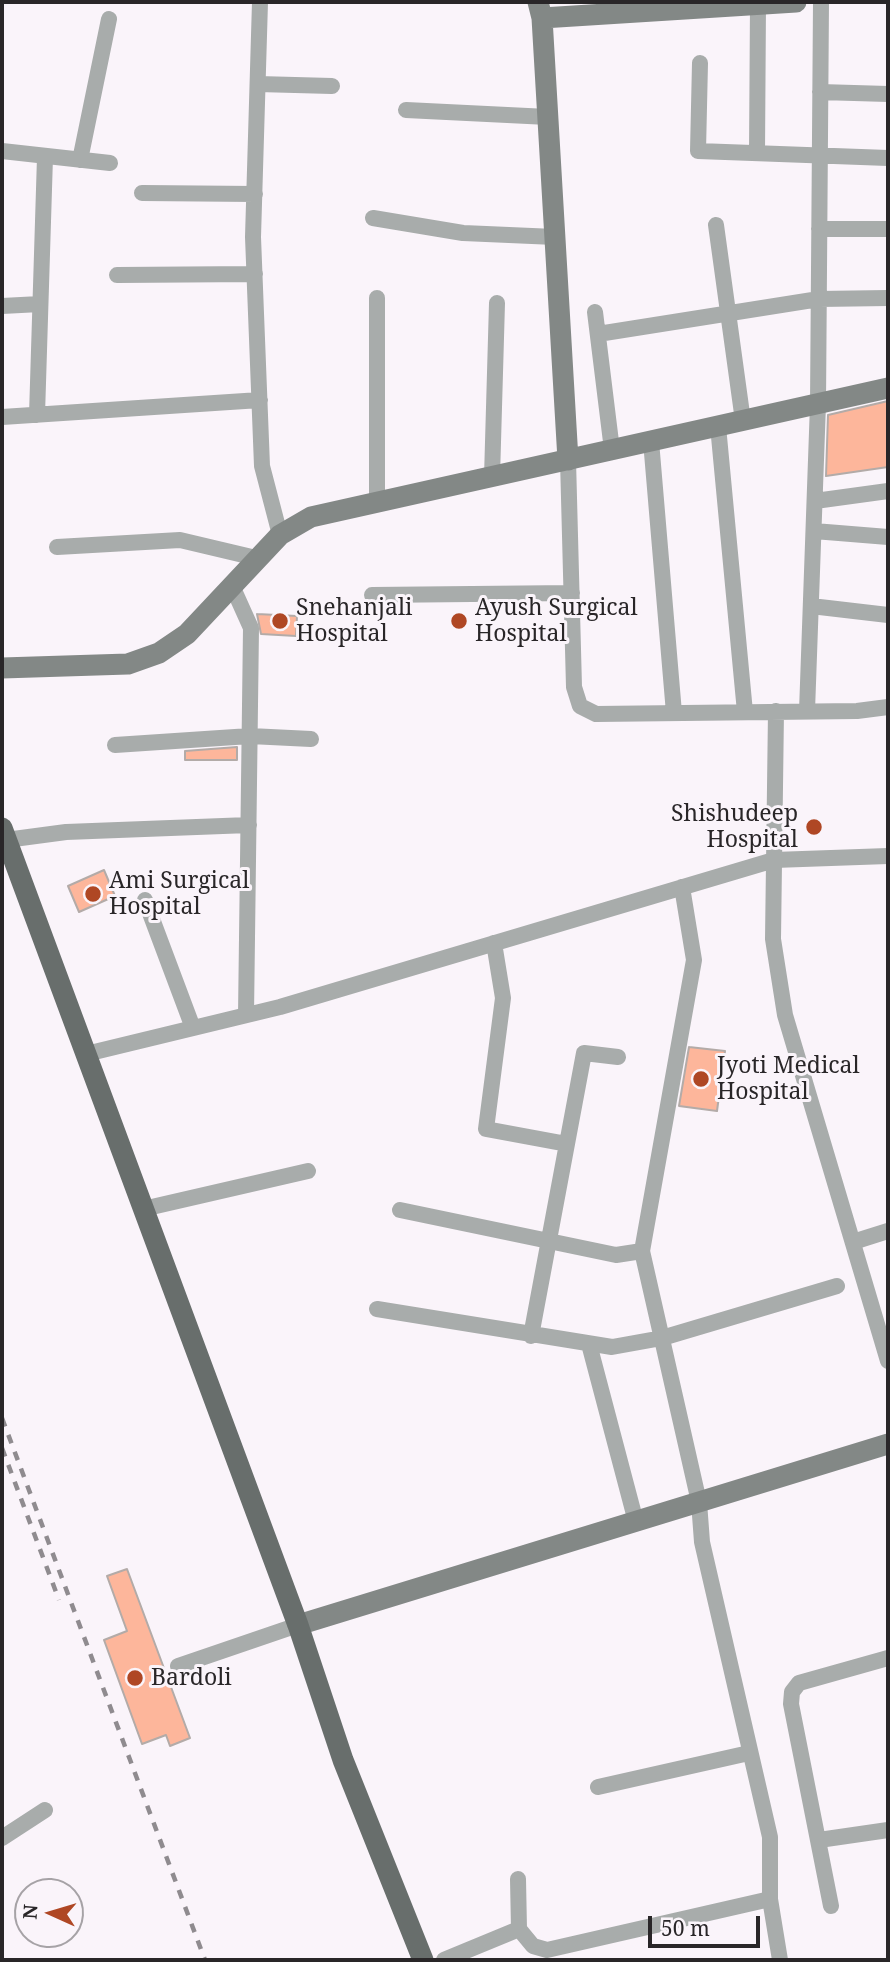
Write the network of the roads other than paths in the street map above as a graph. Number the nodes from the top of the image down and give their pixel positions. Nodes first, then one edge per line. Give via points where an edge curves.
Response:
1 (260, 2) edge
2 (796, 2) edge
3 (821, 2) edge
4 (758, 4) junction
5 (540, 10) edge
6 (109, 19) dead end
7 (700, 63) dead end
8 (258, 84) junction
9 (332, 86) dead end
10 (820, 92) junction
11 (888, 94) edge
12 (406, 110) dead end
13 (548, 117) junction
14 (2, 151) edge
15 (757, 153) junction
16 (45, 156) junction
17 (820, 156) junction
18 (888, 158) edge
19 (80, 160) junction
20 (110, 163) dead end
21 (142, 193) dead end
22 (255, 194) junction
23 (373, 218) dead end
24 (716, 225) dead end
25 (820, 229) junction
26 (888, 229) edge
27 (555, 237) junction
28 (255, 274) junction
29 (117, 275) dead end
30 (377, 298) dead end
31 (888, 298) edge
32 (819, 299) junction
33 (497, 303) dead end
34 (40, 304) junction
35 (2, 306) edge
36 (595, 312) dead end
37 (728, 312) junction
38 (598, 334) junction
39 (888, 388) edge
40 (260, 400) junction
41 (818, 404) junction
42 (37, 415) junction
43 (2, 417) edge
44 (743, 421) junction
45 (718, 426) junction
46 (651, 441) junction
47 (612, 450) junction
48 (568, 460) junction
49 (492, 477) junction
50 (888, 491) edge
51 (815, 501) junction
52 (377, 503) junction
53 (814, 531) junction
54 (280, 535) junction
55 (888, 537) edge
56 (57, 547) dead end
57 (256, 558) junction
58 (233, 588) junction
59 (572, 593) junction
60 (372, 595) dead end
61 (811, 606) junction
62 (888, 615) edge
63 (2, 668) edge
64 (888, 707) edge
65 (776, 711) junction
66 (807, 711) junction
67 (745, 712) junction
68 (674, 713) junction
69 (250, 736) junction
70 (311, 739) dead end
71 (115, 745) dead end
72 (249, 825) junction
73 (4, 834) edge
74 (888, 856) edge
75 (774, 860) junction
76 (682, 887) junction
77 (145, 900) dead end
78 (494, 943) junction
79 (246, 1015) junction
80 (192, 1028) junction
81 (86, 1054) junction
82 (618, 1057) dead end
83 (567, 1144) junction
84 (309, 1171) dead end
85 (143, 1209) junction
86 (400, 1210) dead end
87 (888, 1231) edge
88 (549, 1241) junction
89 (853, 1242) junction
90 (642, 1251) junction
91 (837, 1286) dead end
92 (377, 1309) dead end
93 (531, 1336) junction
94 (662, 1338) junction
95 (589, 1344) junction
96 (888, 1361) edge
97 (888, 1444) edge
98 (699, 1502) junction
99 (636, 1522) junction
100 (298, 1625) junction
101 (888, 1658) edge
102 (178, 1666) dead end
103 (749, 1753) junction
104 (598, 1787) dead end
105 (45, 1810) dead end
106 (888, 1830) edge
107 (2, 1838) edge
108 (819, 1840) junction
109 (518, 1879) dead end
110 (770, 1899) junction
111 (831, 1906) dead end
112 (519, 1929) junction
113 (424, 1960) edge
114 (444, 1960) edge
115 (780, 1960) edge

1 - 8 street
2 - 4 street
3 - 10 street
4 - 5 street
4 - 15 street
5 - 13 street
6 - 19 street
7 - 15 street via 698,150
8 - 9 street
8 - 22 street
10 - 11 street
10 - 17 street
12 - 13 street
13 - 27 street
14 - 16 street
15 - 17 street
16 - 19 street
16 - 34 street
17 - 18 street
17 - 25 street
19 - 20 street
21 - 22 street
22 - 28 street
23 - 27 street via 463,233
24 - 37 street
25 - 26 street
25 - 32 street
27 - 48 street
28 - 29 street
28 - 40 street
30 - 52 street
31 - 32 street
32 - 37 street
32 - 41 street
33 - 49 street
34 - 35 street
34 - 42 street
36 - 38 street
37 - 38 street
37 - 44 street
38 - 47 street
39 - 41 street
40 - 42 street
40 - 54 street via 262,466
41 - 44 street
41 - 51 street
42 - 43 street
44 - 45 street
45 - 46 street
45 - 67 street
46 - 47 street
46 - 68 street
47 - 48 street
48 - 49 street
48 - 59 street
49 - 52 street
50 - 51 street
51 - 53 street
52 - 54 street via 311,517
53 - 55 street
53 - 61 street
54 - 57 street
56 - 57 street via 180,540
57 - 58 street
58 - 63 street via 187,634 159,653 128,663
58 - 69 street via 251,628
59 - 60 street
59 - 68 street via 574,688 580,706 596,714
61 - 62 street
61 - 66 street
64 - 66 street
65 - 66 street
65 - 67 street
65 - 75 street
67 - 68 street
69 - 70 street
69 - 71 street
69 - 72 street
72 - 73 street
72 - 79 street
73 - 81 main road
74 - 75 street
75 - 76 street
75 - 89 street via 773,939 785,1015
76 - 78 street
76 - 90 street via 694,960
77 - 80 street
78 - 79 street
78 - 83 street via 503,998 486,1129
79 - 80 street
80 - 81 street
81 - 85 main road
82 - 83 street via 584,1053
83 - 88 street
84 - 85 street
85 - 100 main road
86 - 88 street
87 - 89 street
88 - 90 street via 616,1255
88 - 93 street
89 - 96 street
90 - 94 street
91 - 94 street
92 - 93 street
93 - 95 street
94 - 95 street via 612,1347
94 - 98 street
95 - 99 street
97 - 98 street
98 - 99 street
98 - 103 street via 702,1542
99 - 100 street
100 - 102 street
100 - 113 main road via 343,1760
101 - 108 street via 799,1683 792,1692
103 - 104 street
103 - 110 street via 770,1837
105 - 107 street
106 - 108 street
108 - 111 street
109 - 112 street
110 - 112 street via 547,1950 533,1946
110 - 115 street
112 - 114 street

